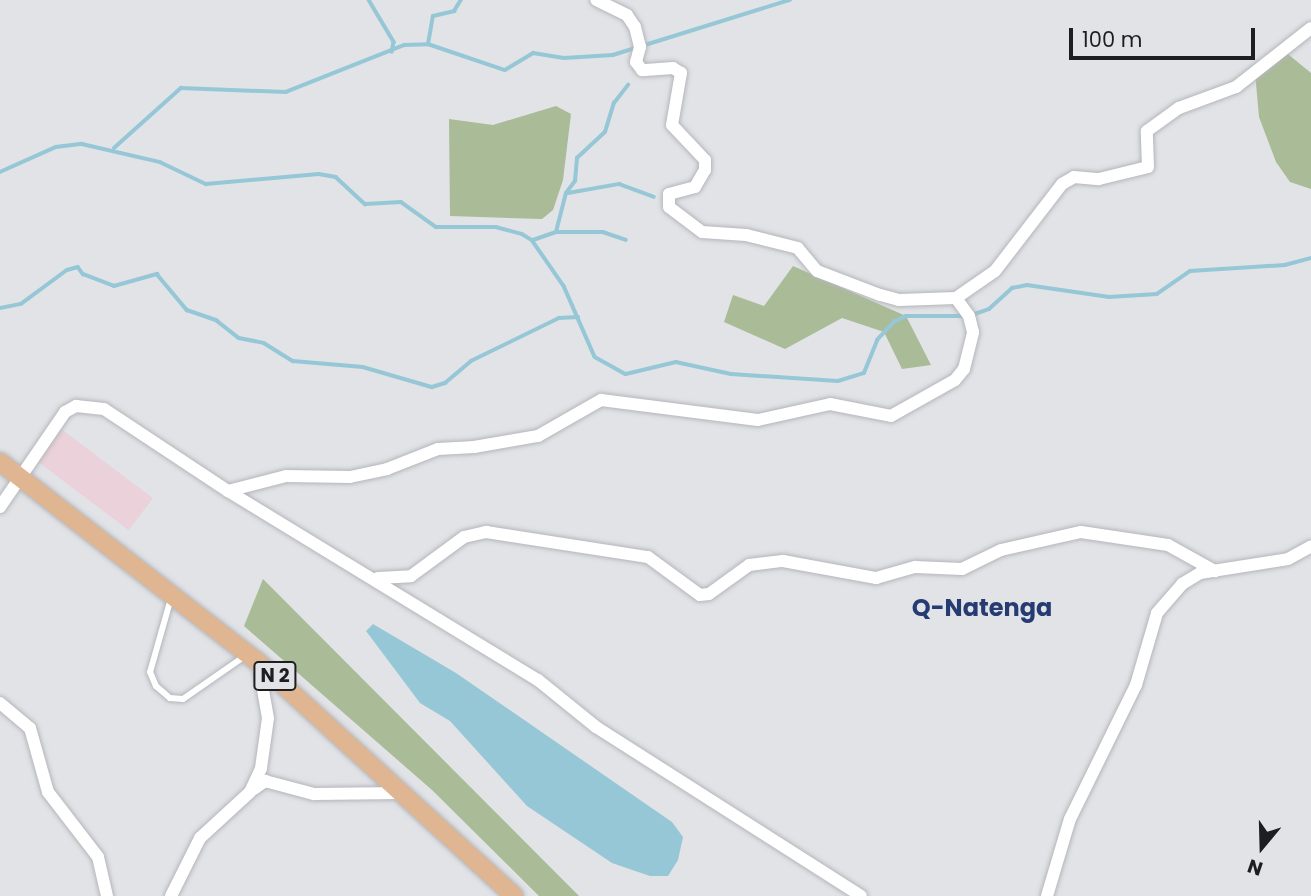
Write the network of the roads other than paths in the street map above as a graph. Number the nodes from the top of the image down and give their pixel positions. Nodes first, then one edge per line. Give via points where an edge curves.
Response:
1 (596, 0) edge
2 (1311, 28) edge
3 (956, 298) junction
4 (0, 461) edge
5 (19, 477) junction
6 (228, 491) junction
7 (0, 507) edge
8 (1311, 546) edge
9 (1214, 571) junction
10 (374, 578) junction
11 (173, 593) junction
12 (253, 658) junction
13 (0, 703) edge
14 (250, 792) junction
15 (405, 793) junction
16 (107, 896) edge
17 (171, 896) edge
18 (514, 896) edge
19 (861, 896) edge
20 (1047, 896) edge

1 - 3 street via 626,15 635,27 640,47 636,62 642,70 673,68 681,73 672,125 705,160 702,180 695,187 669,194 669,207 681,219 702,232 746,234 798,248 817,271 880,295 899,300
2 - 3 street via 1236,87 1179,108 1147,131 1148,167 1099,178 1074,177 1062,184 995,271
3 - 6 street via 969,316 973,332 964,369 891,416 830,404 758,420 601,400 538,436 438,449 387,469 350,477 286,476
4 - 5 main road, N 2
5 - 6 street via 65,412 89,405 104,409
5 - 7 street
5 - 11 main road, N 2
6 - 10 street
8 - 9 street via 1288,559
9 - 10 street via 1168,545 1081,532 1002,550 962,569 915,567 876,578 783,561 748,565 709,594 700,595 648,557 486,532 464,537 411,576
9 - 20 street via 1182,584 1150,626 1136,685 1070,819
10 - 19 street via 538,680 596,727
11 - 12 main road, N 2
11 - 12 lane via 150,672 156,686 170,698 183,699
12 - 14 street via 268,718 261,768
12 - 15 main road, N 2
13 - 16 street via 30,728 48,792 98,857
14 - 15 street via 265,781 314,794
14 - 17 street via 200,838
15 - 18 main road, N 2

